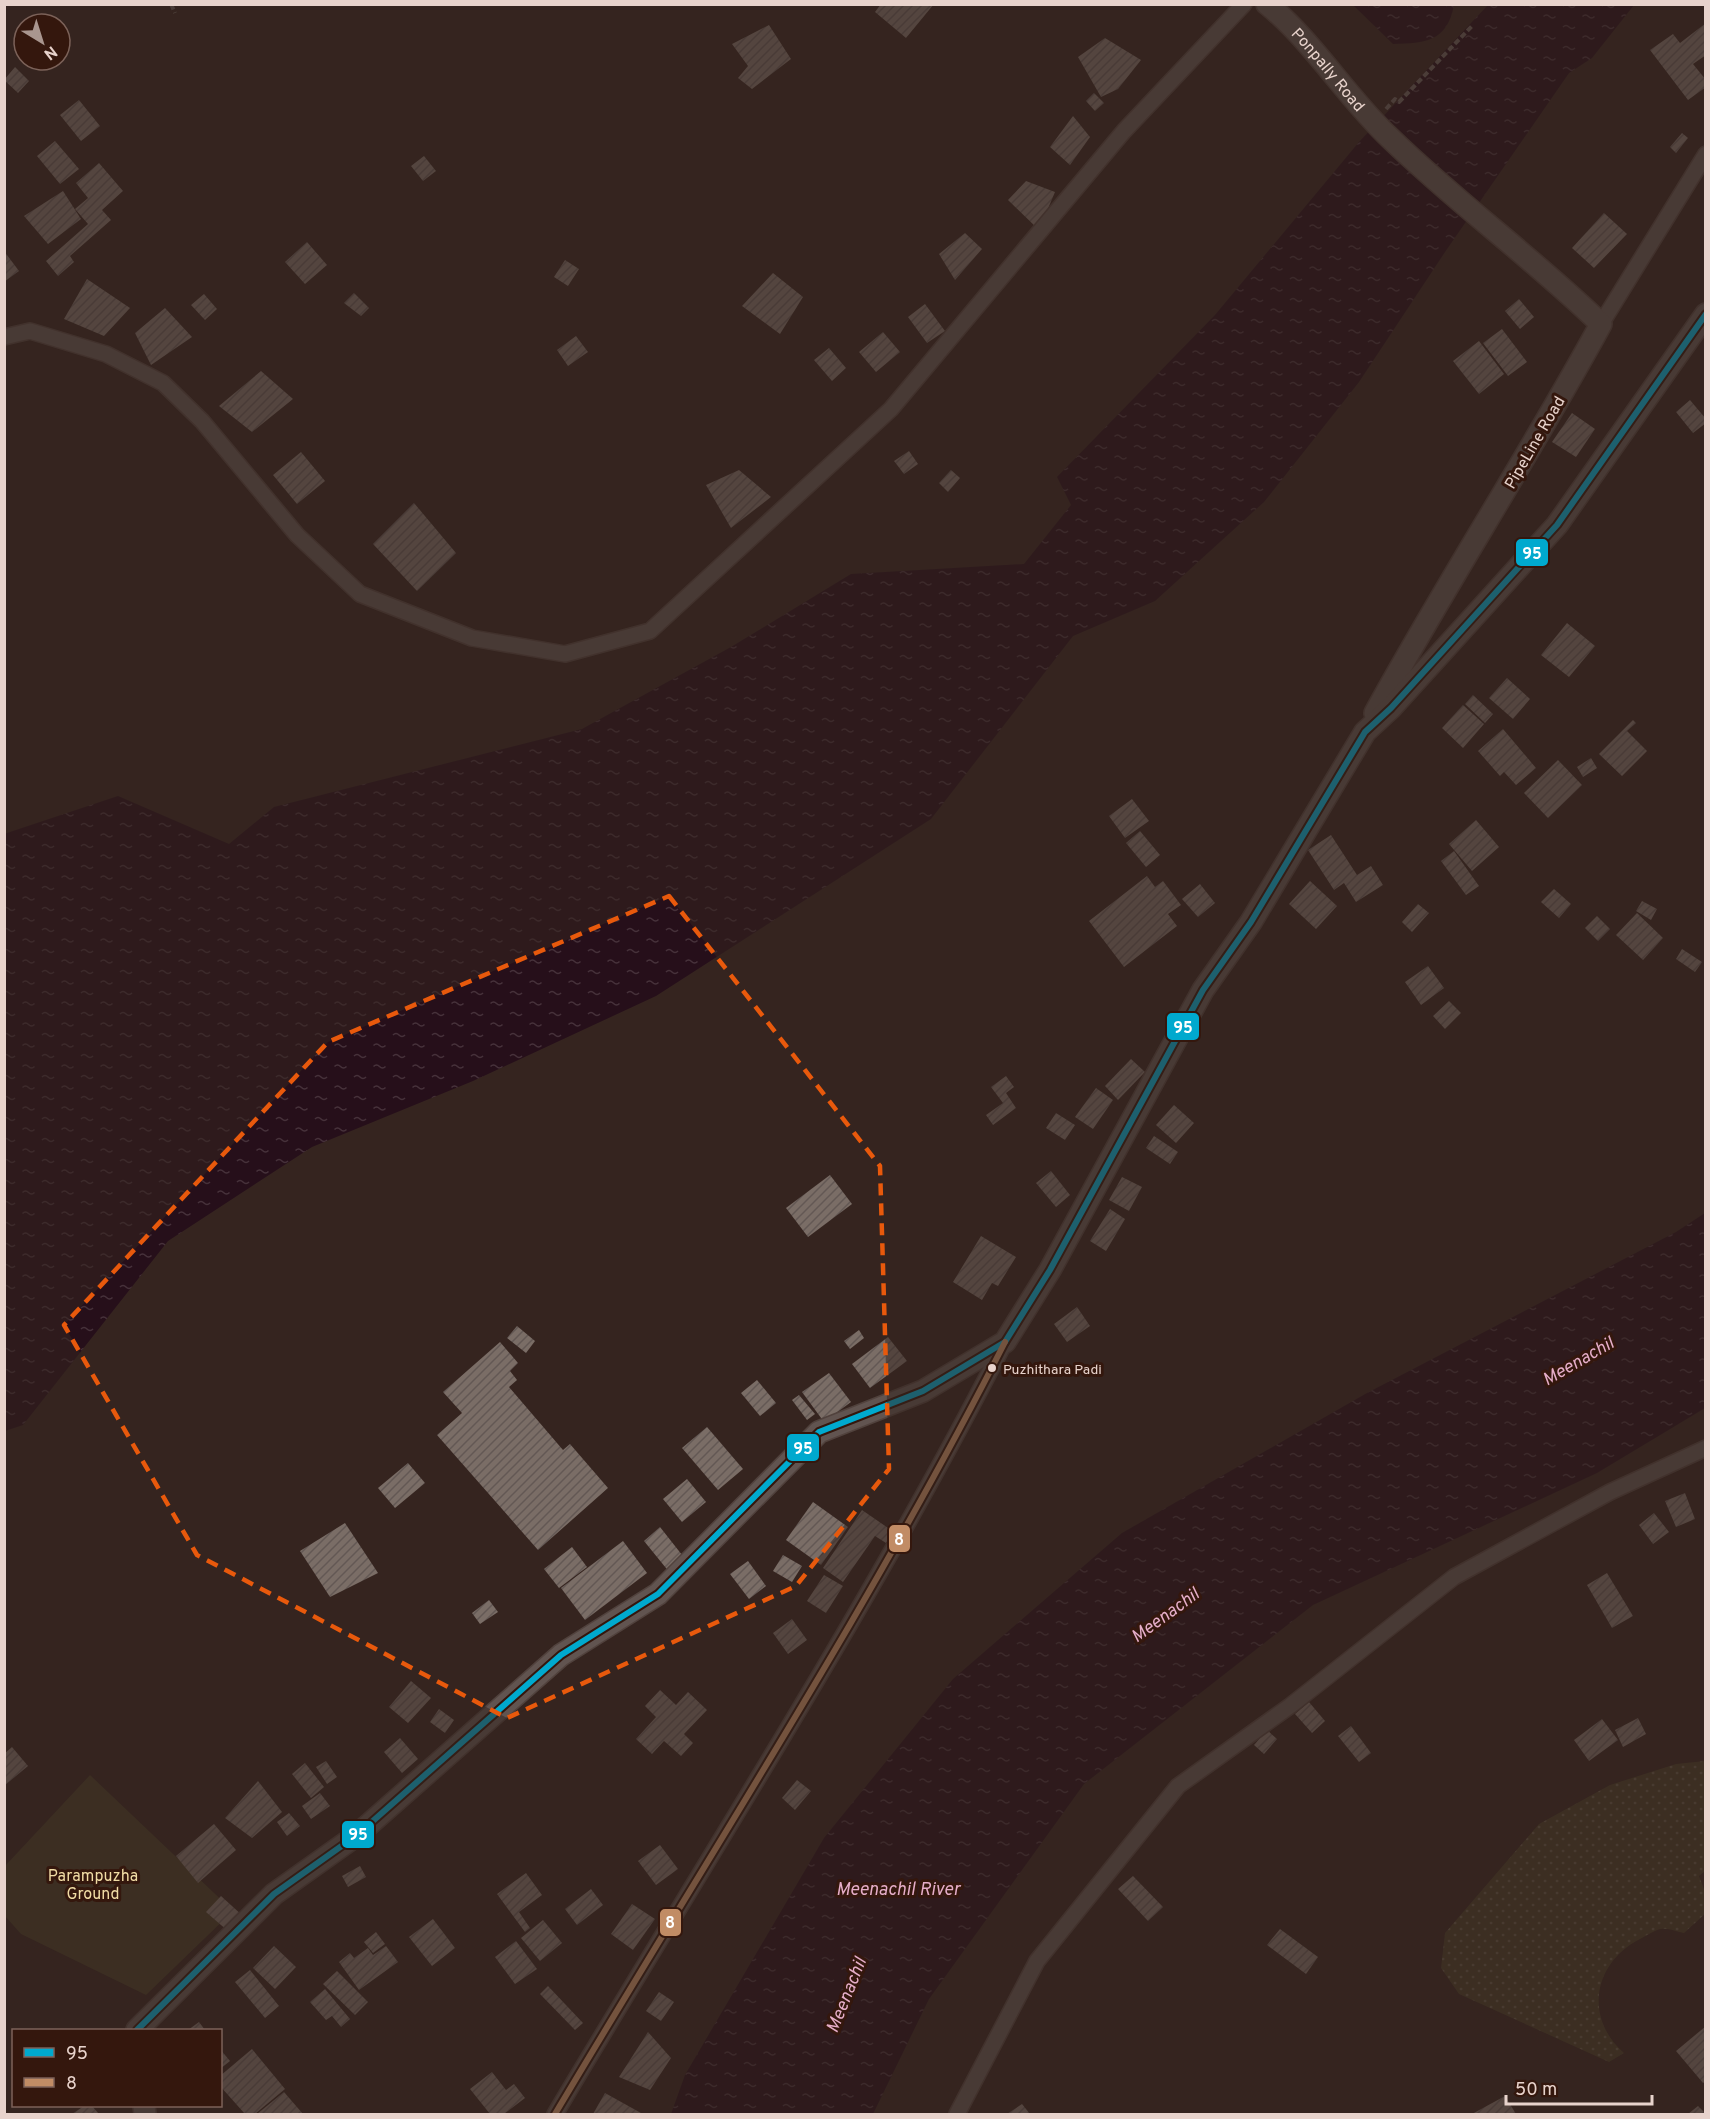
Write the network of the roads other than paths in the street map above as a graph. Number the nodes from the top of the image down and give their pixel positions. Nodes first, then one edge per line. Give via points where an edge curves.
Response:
1 (1244, 4) edge
2 (1267, 4) edge
3 (1706, 154) edge
4 (1601, 324) junction
5 (1702, 325) edge
6 (4, 337) edge
7 (1365, 732) junction
8 (1005, 1342) junction
9 (1706, 1448) edge
10 (139, 2029) edge
11 (555, 2115) edge
12 (957, 2115) edge

1 - 6 street via 1124,131 891,409 650,631 565,654 472,638 360,594 297,535 202,421 163,383 106,354 30,331
2 - 4 main road, Ponpally Road via 1388,137
3 - 4 street, PipeLine Road
4 - 7 main road, PipeLine Road
5 - 7 main road via 1557,525
7 - 8 main road via 1251,922 1203,990 1056,1260
8 - 10 main road via 923,1391 819,1432 658,1594 561,1655 357,1835 274,1894
8 - 11 street via 946,1458 835,1651
9 - 12 street via 1610,1492 1454,1578 1290,1706 1178,1786 1037,1961

